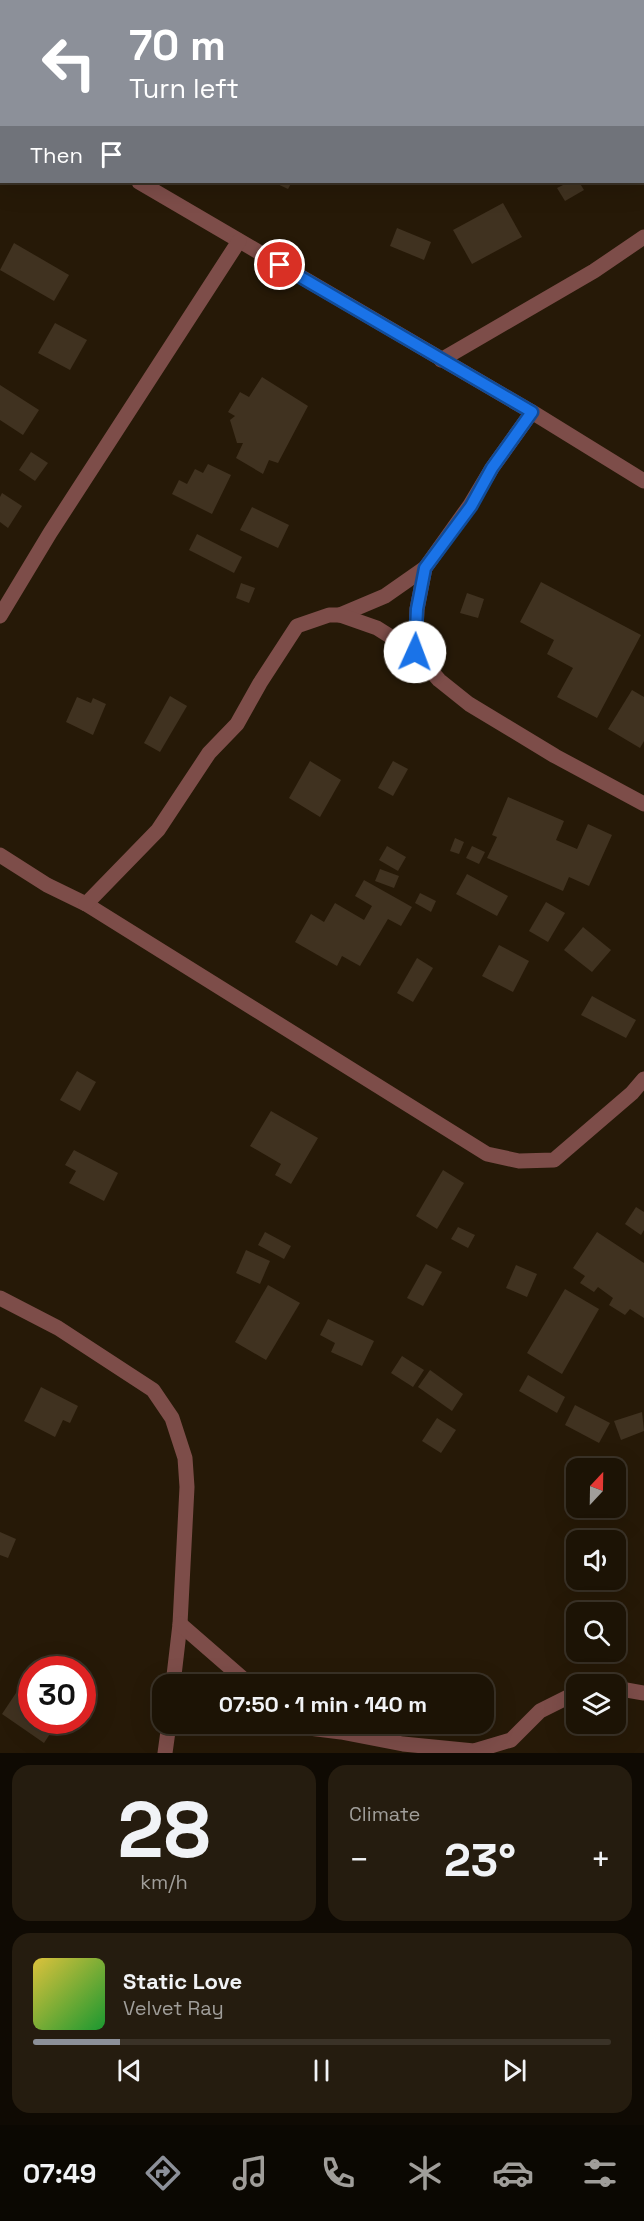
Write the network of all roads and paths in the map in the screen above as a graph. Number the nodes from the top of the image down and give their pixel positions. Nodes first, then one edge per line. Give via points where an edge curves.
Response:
1 (141, 183) edge
2 (644, 237) edge
3 (239, 241) junction
4 (441, 360) junction
5 (532, 412) junction
6 (644, 482) edge
7 (425, 568) junction
8 (340, 615) junction
9 (0, 616) edge
10 (415, 652) junction
11 (644, 804) edge
12 (0, 855) edge
13 (86, 904) junction
14 (644, 1080) edge
15 (0, 1298) edge
16 (180, 1624) junction
17 (174, 1674) edge
18 (238, 1674) edge
19 (626, 1690) edge
20 (644, 1693) edge
21 (566, 1698) edge
22 (168, 1734) edge
23 (348, 1734) edge
24 (404, 1749) edge
25 (165, 1753) edge

1 - 3 street
2 - 4 street via 594,272
3 - 4 street
3 - 9 street
4 - 5 street
5 - 6 street
5 - 7 street
7 - 8 street via 385,596
7 - 10 street via 417,609
8 - 10 street via 377,628
8 - 13 street via 297,626 237,724 210,753 158,830
10 - 11 street via 439,680 469,704
12 - 13 street
13 - 14 street via 487,1154 519,1161 554,1160
15 - 16 street via 58,1328 153,1390 172,1418 185,1458 187,1487
16 - 17 street
16 - 18 street
19 - 20 street
21 - 24 street via 540,1711 511,1740 474,1750
22 - 25 street
23 - 24 street

